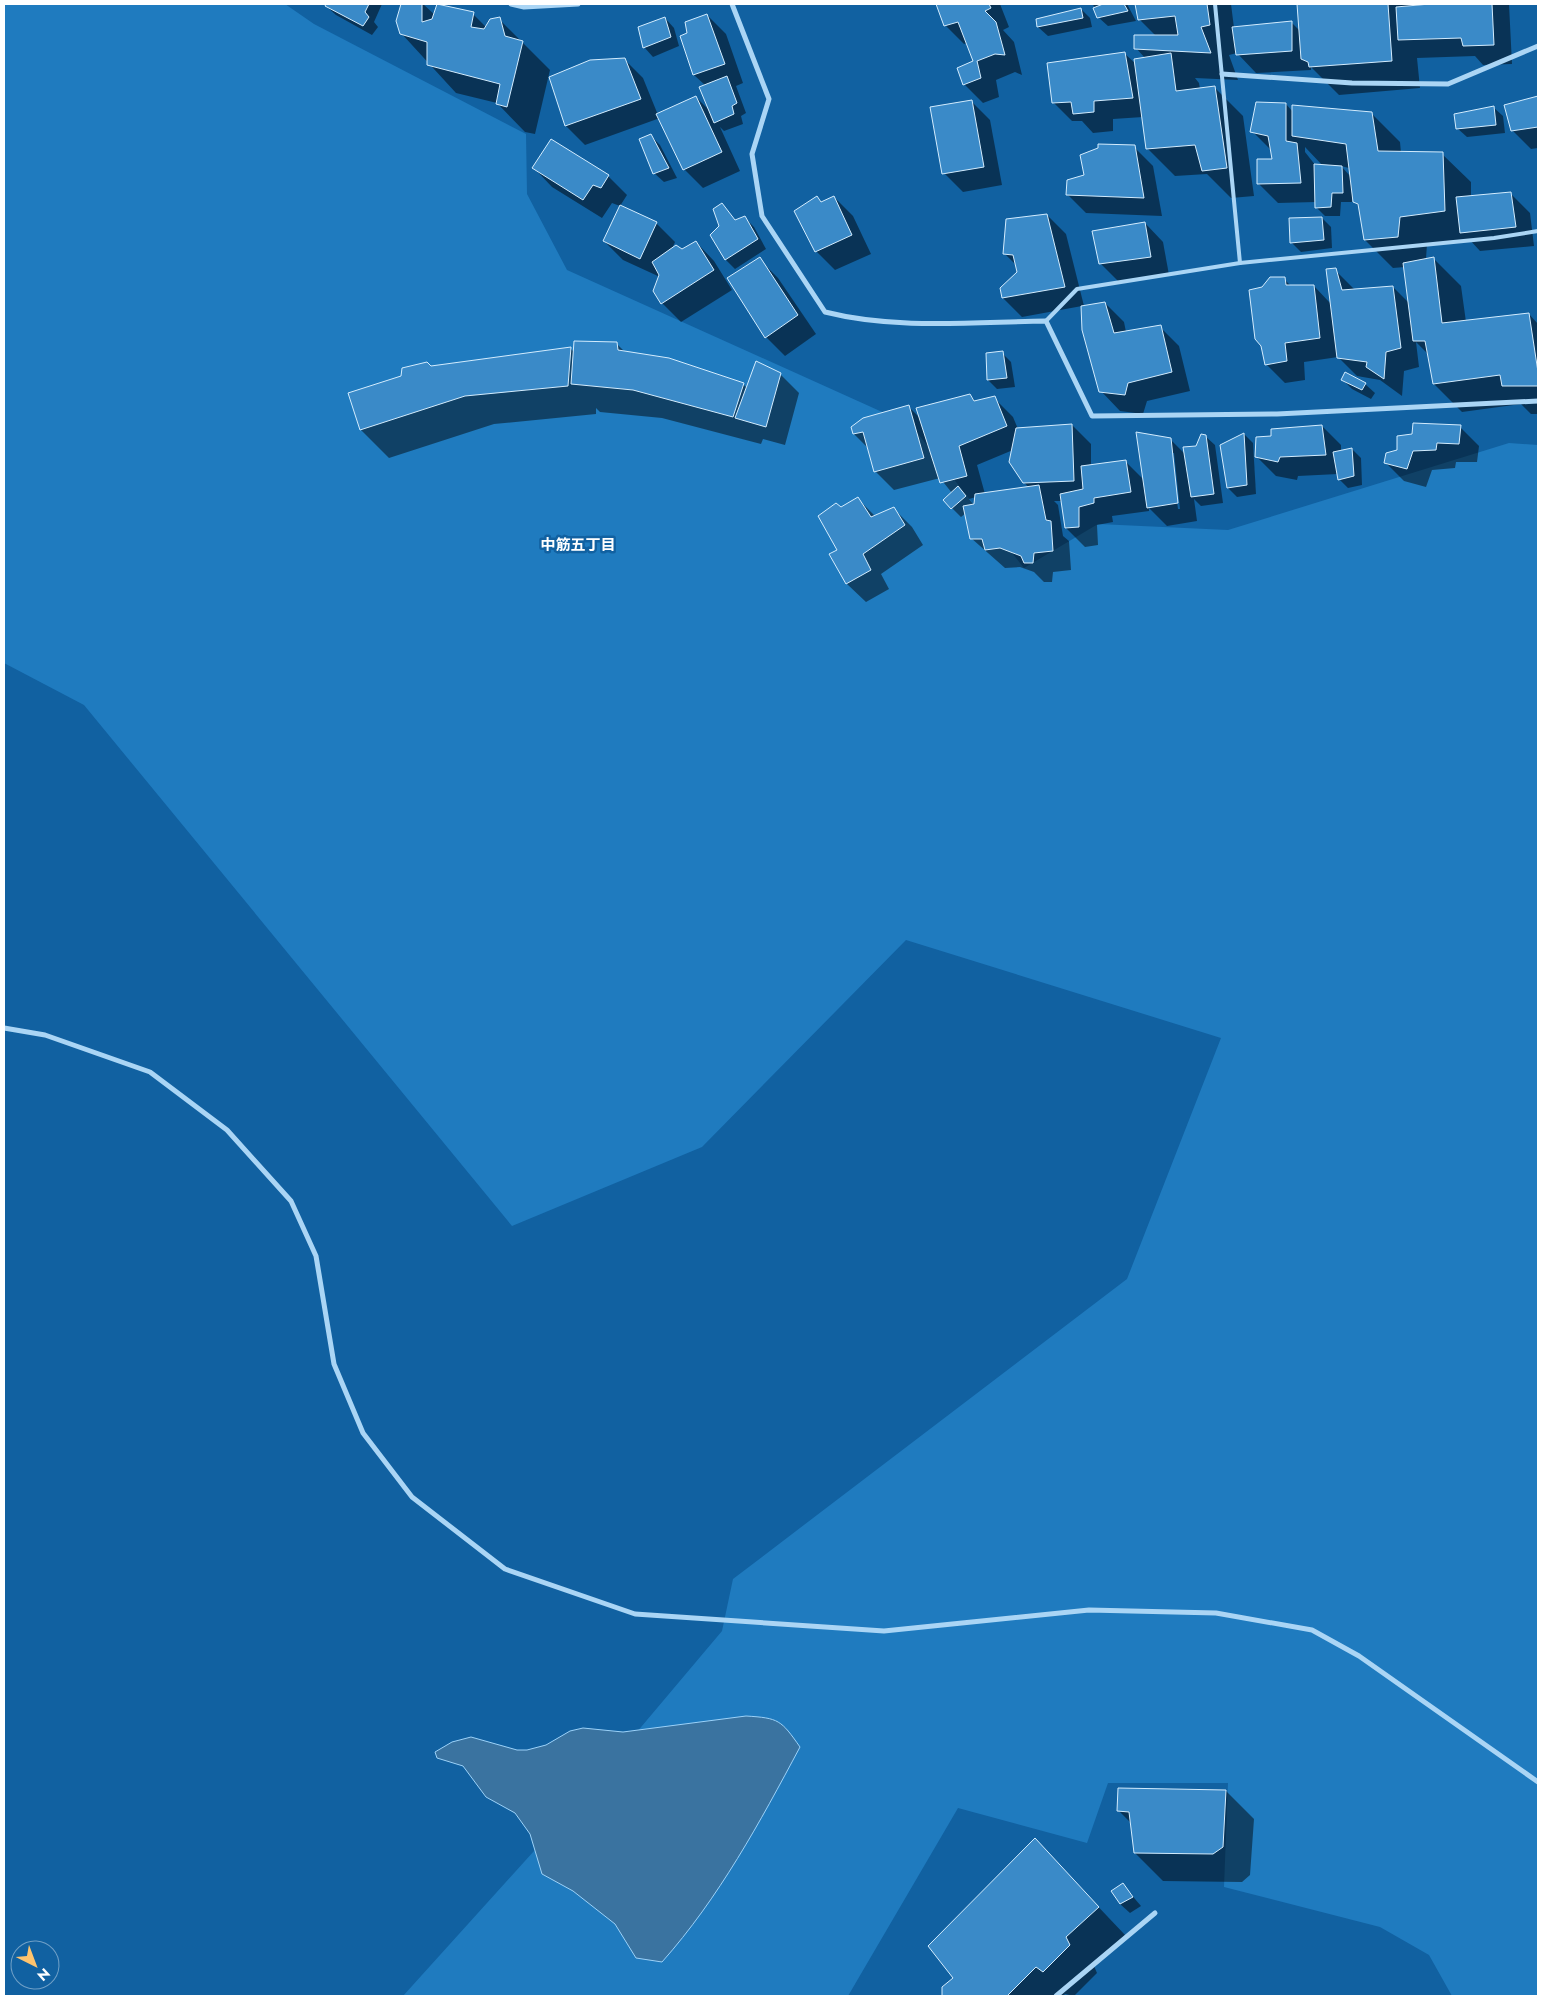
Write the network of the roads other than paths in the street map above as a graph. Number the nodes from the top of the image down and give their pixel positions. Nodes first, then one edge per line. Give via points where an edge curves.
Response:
1 (510, 4) edge
2 (578, 4) edge
3 (732, 4) edge
4 (1215, 4) edge
5 (1538, 46) edge
6 (1222, 74) junction
7 (1538, 231) edge
8 (1240, 263) junction
9 (1046, 321) junction
10 (1538, 402) edge
11 (4, 1028) edge
12 (1538, 1782) edge
13 (1155, 1913) dead end
14 (1056, 1996) edge

1 - 2 street via 524,7
3 - 9 street via 769,99 752,154 762,216 825,312 848,318 909,324
4 - 6 lane
5 - 6 street via 1448,84 1352,83
6 - 8 lane
7 - 8 lane
8 - 9 lane via 1077,290
9 - 10 street via 1092,416 1277,414
11 - 12 street via 45,1035 150,1072 227,1130 291,1201 316,1256 334,1364 363,1433 412,1497 506,1569 635,1614 884,1631 1089,1610 1206,1612 1312,1630 1359,1656
13 - 14 street

